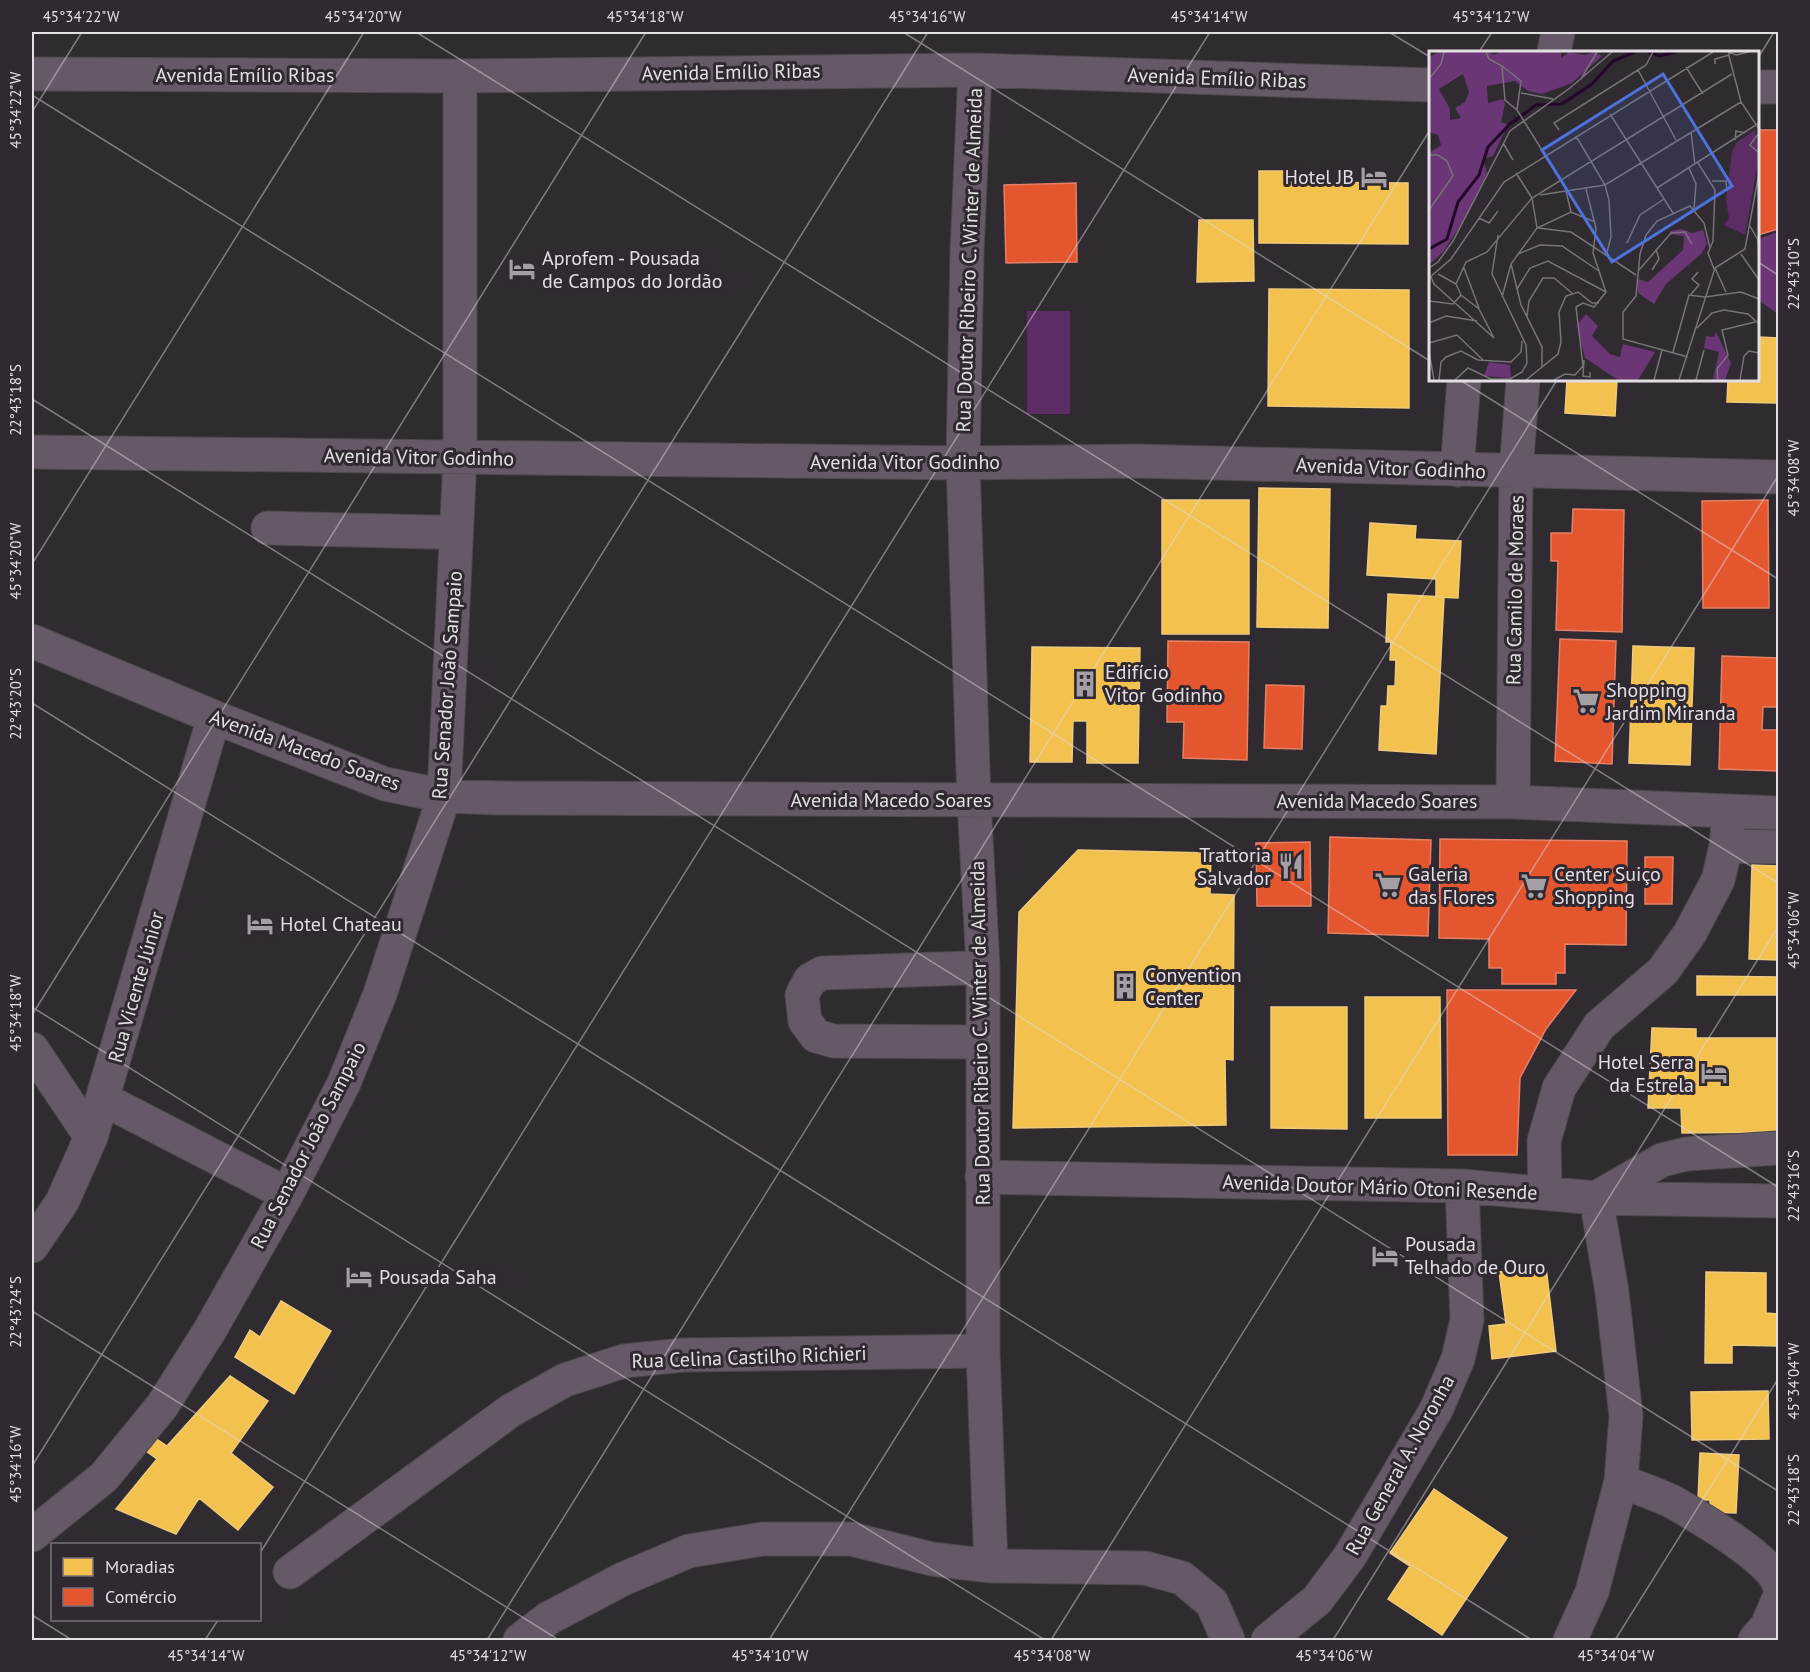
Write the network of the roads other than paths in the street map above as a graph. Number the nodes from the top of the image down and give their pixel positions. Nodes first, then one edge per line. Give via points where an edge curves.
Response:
1 (1558, 32) edge
2 (1554, 51) edge
3 (975, 69) junction
4 (32, 74) edge
5 (460, 76) junction
6 (1429, 85) edge
7 (1759, 87) edge
8 (1779, 87) edge
9 (1464, 381) edge
10 (1522, 381) edge
11 (32, 452) edge
12 (460, 457) junction
13 (963, 463) junction
14 (1457, 470) junction
15 (1516, 471) junction
16 (1779, 477) edge
17 (268, 528) dead end
18 (456, 531) junction
19 (32, 641) edge
20 (214, 717) junction
21 (444, 796) junction
22 (974, 801) junction
23 (1512, 802) junction
24 (1729, 813) junction
25 (1779, 813) edge
26 (1726, 846) junction
27 (1779, 847) edge
28 (983, 966) junction
29 (983, 1042) junction
30 (32, 1049) edge
31 (103, 1099) junction
32 (91, 1137) junction
33 (1779, 1148) edge
34 (982, 1177) junction
35 (1462, 1186) junction
36 (1545, 1193) junction
37 (287, 1194) junction
38 (1596, 1198) junction
39 (1779, 1201) edge
40 (32, 1246) edge
41 (983, 1351) junction
42 (1621, 1481) junction
43 (32, 1535) edge
44 (991, 1566) junction
45 (290, 1572) dead end
46 (1779, 1583) edge
47 (1779, 1599) edge
48 (520, 1641) edge
49 (1228, 1641) edge
50 (1268, 1641) edge
51 (1570, 1641) edge
52 (1755, 1641) edge

1 - 2 street
3 - 5 street, Avenida Emílio Ribas
3 - 6 street, Avenida Emílio Ribas
3 - 13 street, Rua Doutor Ribeiro C. Winter de Almeida
4 - 5 street, Avenida Emílio Ribas
5 - 12 street, Rua Senador João Sampaio
7 - 8 street
9 - 14 street
10 - 15 street, Rua Camilo de Moraes
11 - 12 street, Avenida Vitor Godinho
12 - 13 street, Avenida Vitor Godinho
12 - 18 street, Rua Senador João Sampaio
13 - 14 street, Avenida Vitor Godinho via 1136,461
13 - 22 street, Rua Doutor Ribeiro C. Winter de Almeida
14 - 15 street, Avenida Vitor Godinho
15 - 16 street, Avenida Vitor Godinho
15 - 23 street, Rua Camilo de Moraes
17 - 18 street
18 - 21 street, Rua Senador João Sampaio
19 - 20 street, Avenida Macedo Soares
20 - 21 street, Avenida Macedo Soares via 385,784
20 - 31 street, Rua Vicente Júnior
21 - 22 street, Avenida Macedo Soares
21 - 37 street, Rua Senador João Sampaio via 380,994 344,1083
22 - 23 street, Avenida Macedo Soares
22 - 28 street, Rua Doutor Ribeiro C. Winter de Almeida
23 - 24 street, Avenida Macedo Soares
24 - 25 street, Avenida Macedo Soares
24 - 26 street
26 - 27 street
26 - 36 street via 1718,880 1690,933 1663,971 1599,1026 1559,1088 1544,1141
28 - 29 street, Rua Doutor Ribeiro C. Winter de Almeida
28 - 29 street via 822,973 810,980 802,995 805,1021 816,1036 834,1041
29 - 34 street, Rua Doutor Ribeiro C. Winter de Almeida
30 - 32 street
31 - 32 street, Rua Vicente Júnior
31 - 37 street
32 - 40 street, Rua Vicente Júnior via 62,1202
33 - 38 street via 1686,1154 1662,1160
34 - 35 street, Avenida Doutor Mário Otoni Resende
34 - 41 street, Rua Doutor Ribeiro C. Winter de Almeida
35 - 36 street, Avenida Doutor Mário Otoni Resende
35 - 50 street, Rua General A. Noronha via 1467,1320 1458,1359 1436,1410 1350,1556 1317,1600
36 - 38 street, Avenida Doutor Mário Otoni Resende
37 - 43 street, Rua Senador João Sampaio via 162,1406 104,1478
38 - 39 street, Avenida Doutor Mário Otoni Resende
38 - 42 street via 1612,1292 1626,1416
41 - 44 street, Rua Doutor Ribeiro C. Winter de Almeida
41 - 45 street, Rua Celina Castilho Richieri via 683,1355 604,1367 565,1380 510,1411
42 - 46 street via 1671,1502 1744,1548 1765,1564
42 - 51 street via 1592,1592
44 - 48 street via 932,1559 850,1539 763,1539 731,1544 689,1551 623,1579 549,1618
44 - 49 street via 1144,1568 1182,1578 1212,1604
47 - 52 street

